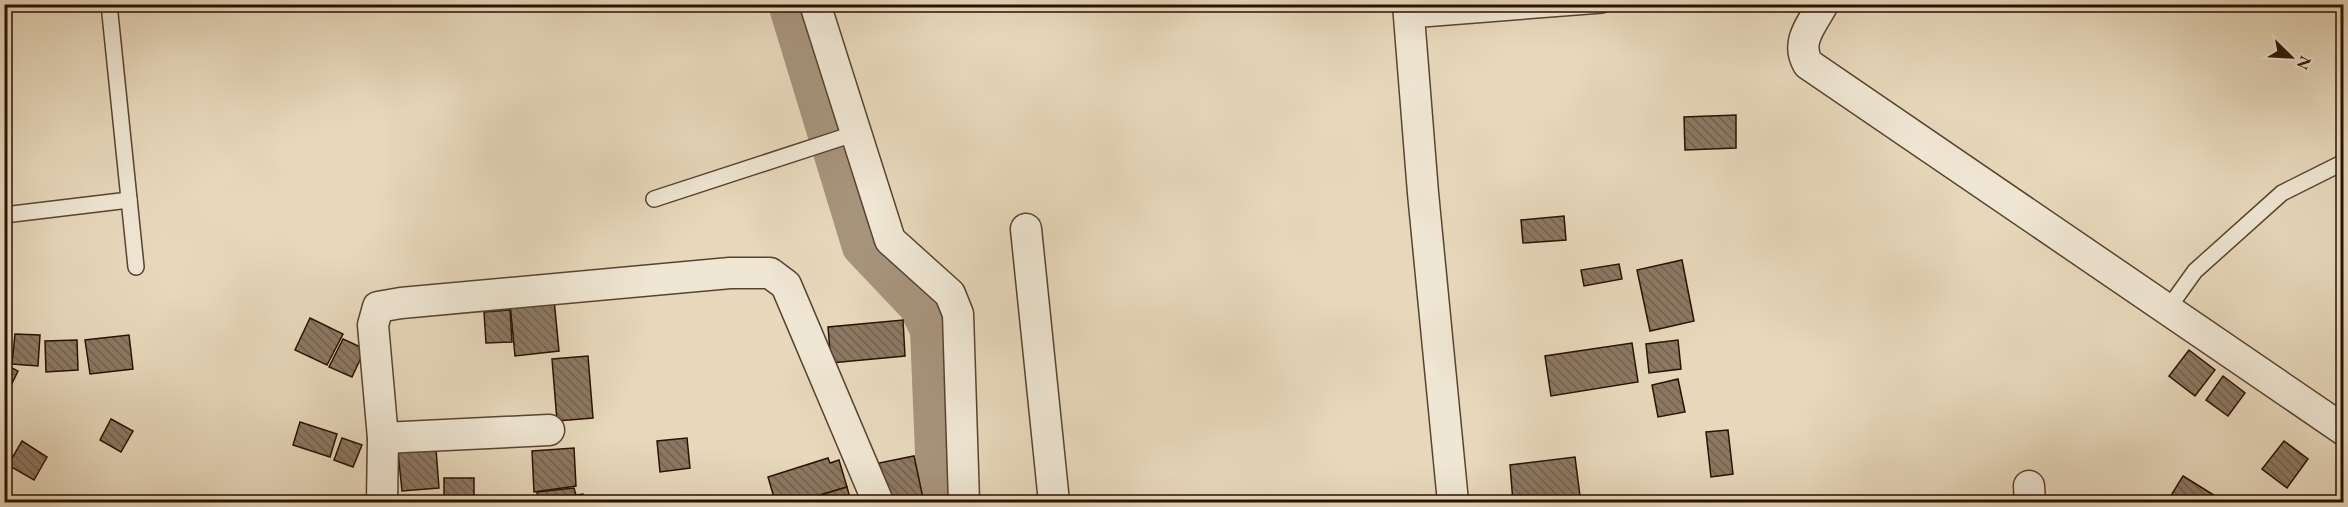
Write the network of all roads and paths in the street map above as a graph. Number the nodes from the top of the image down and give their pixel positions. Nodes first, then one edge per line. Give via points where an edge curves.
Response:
1 (109, 4) edge
2 (815, 4) edge
3 (1823, 4) edge
4 (1602, 5) edge
5 (1409, 12) edge
6 (850, 137) junction
7 (2343, 162) edge
8 (654, 198) dead end
9 (129, 200) junction
10 (4, 215) edge
11 (1026, 229) dead end
12 (136, 267) dead end
13 (2167, 309) junction
14 (549, 430) dead end
15 (2343, 430) edge
16 (383, 438) junction
17 (382, 502) edge
18 (878, 502) edge
19 (964, 502) edge
20 (1053, 502) edge
21 (1453, 502) edge

1 - 9 lane
2 - 6 street
3 - 13 street via 1804,36 1803,57 1808,64
4 - 5 lane
5 - 21 street
6 - 8 lane
6 - 19 street via 890,240 950,294 958,314
7 - 13 lane via 2282,193 2195,271
9 - 10 lane
9 - 12 lane
11 - 20 street
13 - 15 street
14 - 16 street
16 - 17 street
16 - 18 street via 373,325 378,308 730,273 770,273 786,285

